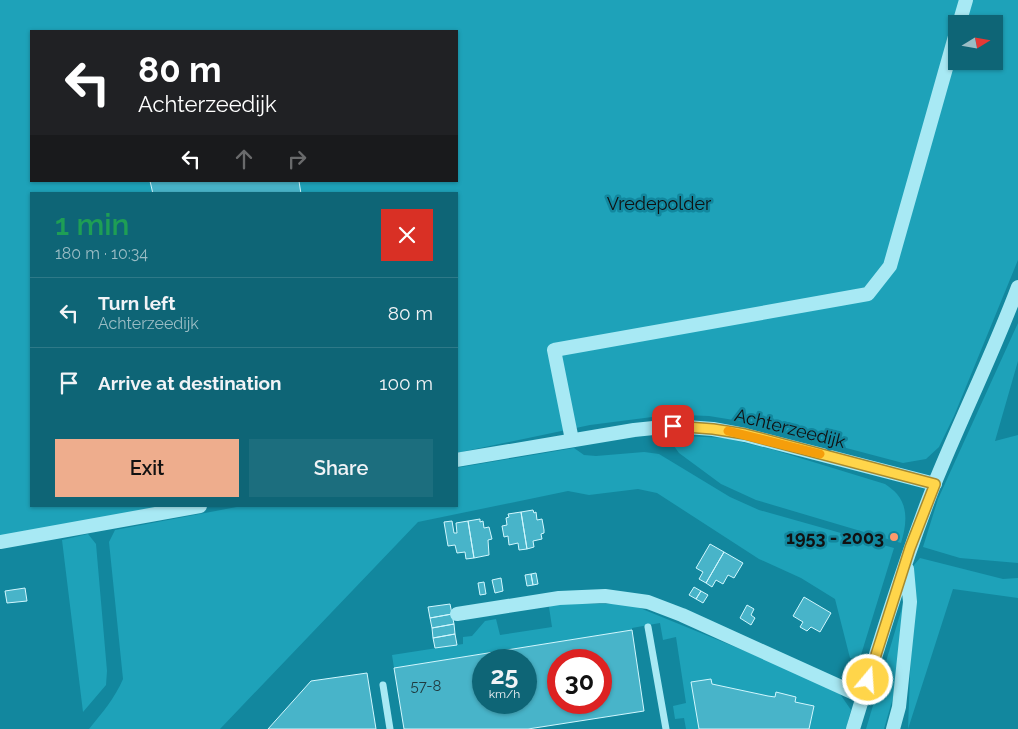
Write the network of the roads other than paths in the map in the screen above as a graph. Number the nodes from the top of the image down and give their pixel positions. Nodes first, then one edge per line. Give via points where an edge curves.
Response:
1 (966, 0) edge
2 (962, 15) edge
3 (948, 62) edge
4 (1018, 287) edge
5 (572, 440) junction
6 (458, 460) edge
7 (935, 484) junction
8 (194, 507) edge
9 (0, 542) edge
10 (906, 560) junction
11 (457, 614) dead end
12 (648, 627) dead end
13 (383, 685) dead end
14 (863, 697) junction
15 (390, 729) edge
16 (666, 729) edge
17 (853, 729) edge
18 (893, 729) edge

1 - 2 street
3 - 5 street via 890,266 868,294 554,350
4 - 7 street
5 - 6 street, Achterzeedijk
5 - 7 street, Achterzeedijk via 673,426 713,429 745,434
7 - 10 street
8 - 9 street
10 - 14 street
10 - 18 street via 910,602 899,707
11 - 14 street via 559,598 605,596 648,602
12 - 16 lane
13 - 15 lane
14 - 17 street

